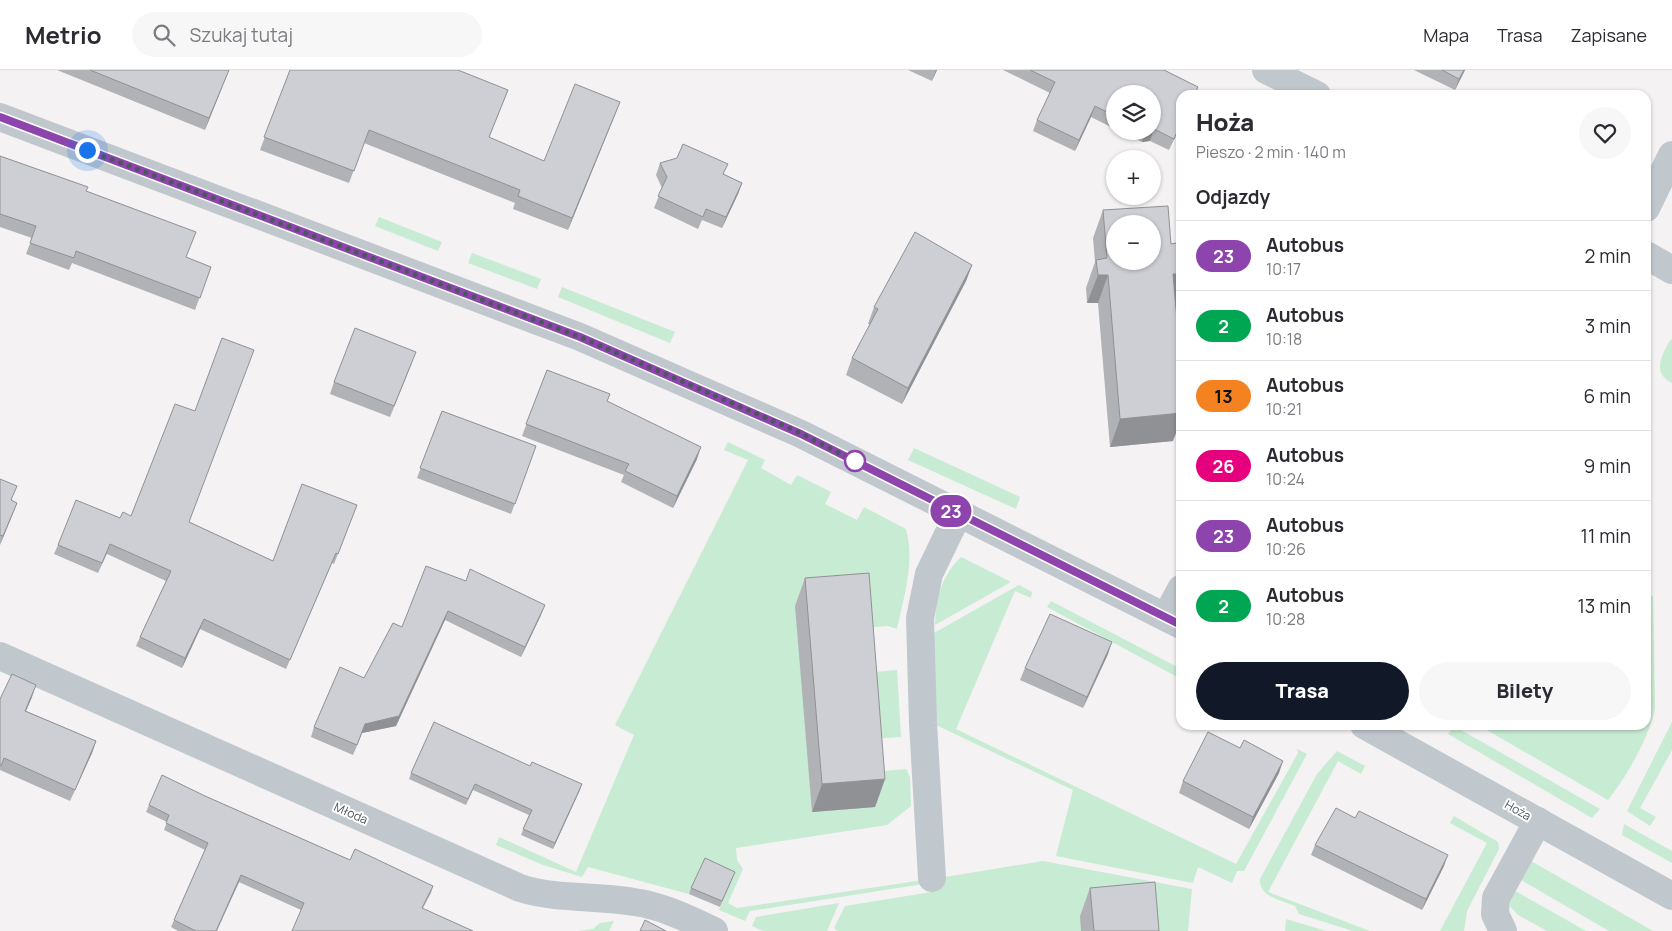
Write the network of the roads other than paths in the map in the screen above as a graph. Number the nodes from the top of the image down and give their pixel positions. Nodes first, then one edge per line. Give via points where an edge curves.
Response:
1 (1273, 81) edge
2 (1301, 90) edge
3 (0, 117) edge
4 (1672, 155) edge
5 (1651, 198) edge
6 (1651, 258) edge
7 (1672, 270) edge
8 (958, 514) junction
9 (1174, 621) edge
10 (0, 656) edge
11 (1373, 730) edge
12 (1538, 822) junction
13 (932, 878) dead end
14 (1672, 896) edge
15 (714, 931) edge
16 (1503, 931) edge

1 - 2 street
3 - 8 street via 580,337 801,434
4 - 5 street
6 - 7 street
8 - 9 street
8 - 13 street via 929,574 920,618
10 - 15 street, Młoda via 520,888 544,895 641,903 667,910
11 - 12 street, Hoża
12 - 14 street, Hoża
12 - 16 street via 1496,898 1495,914

